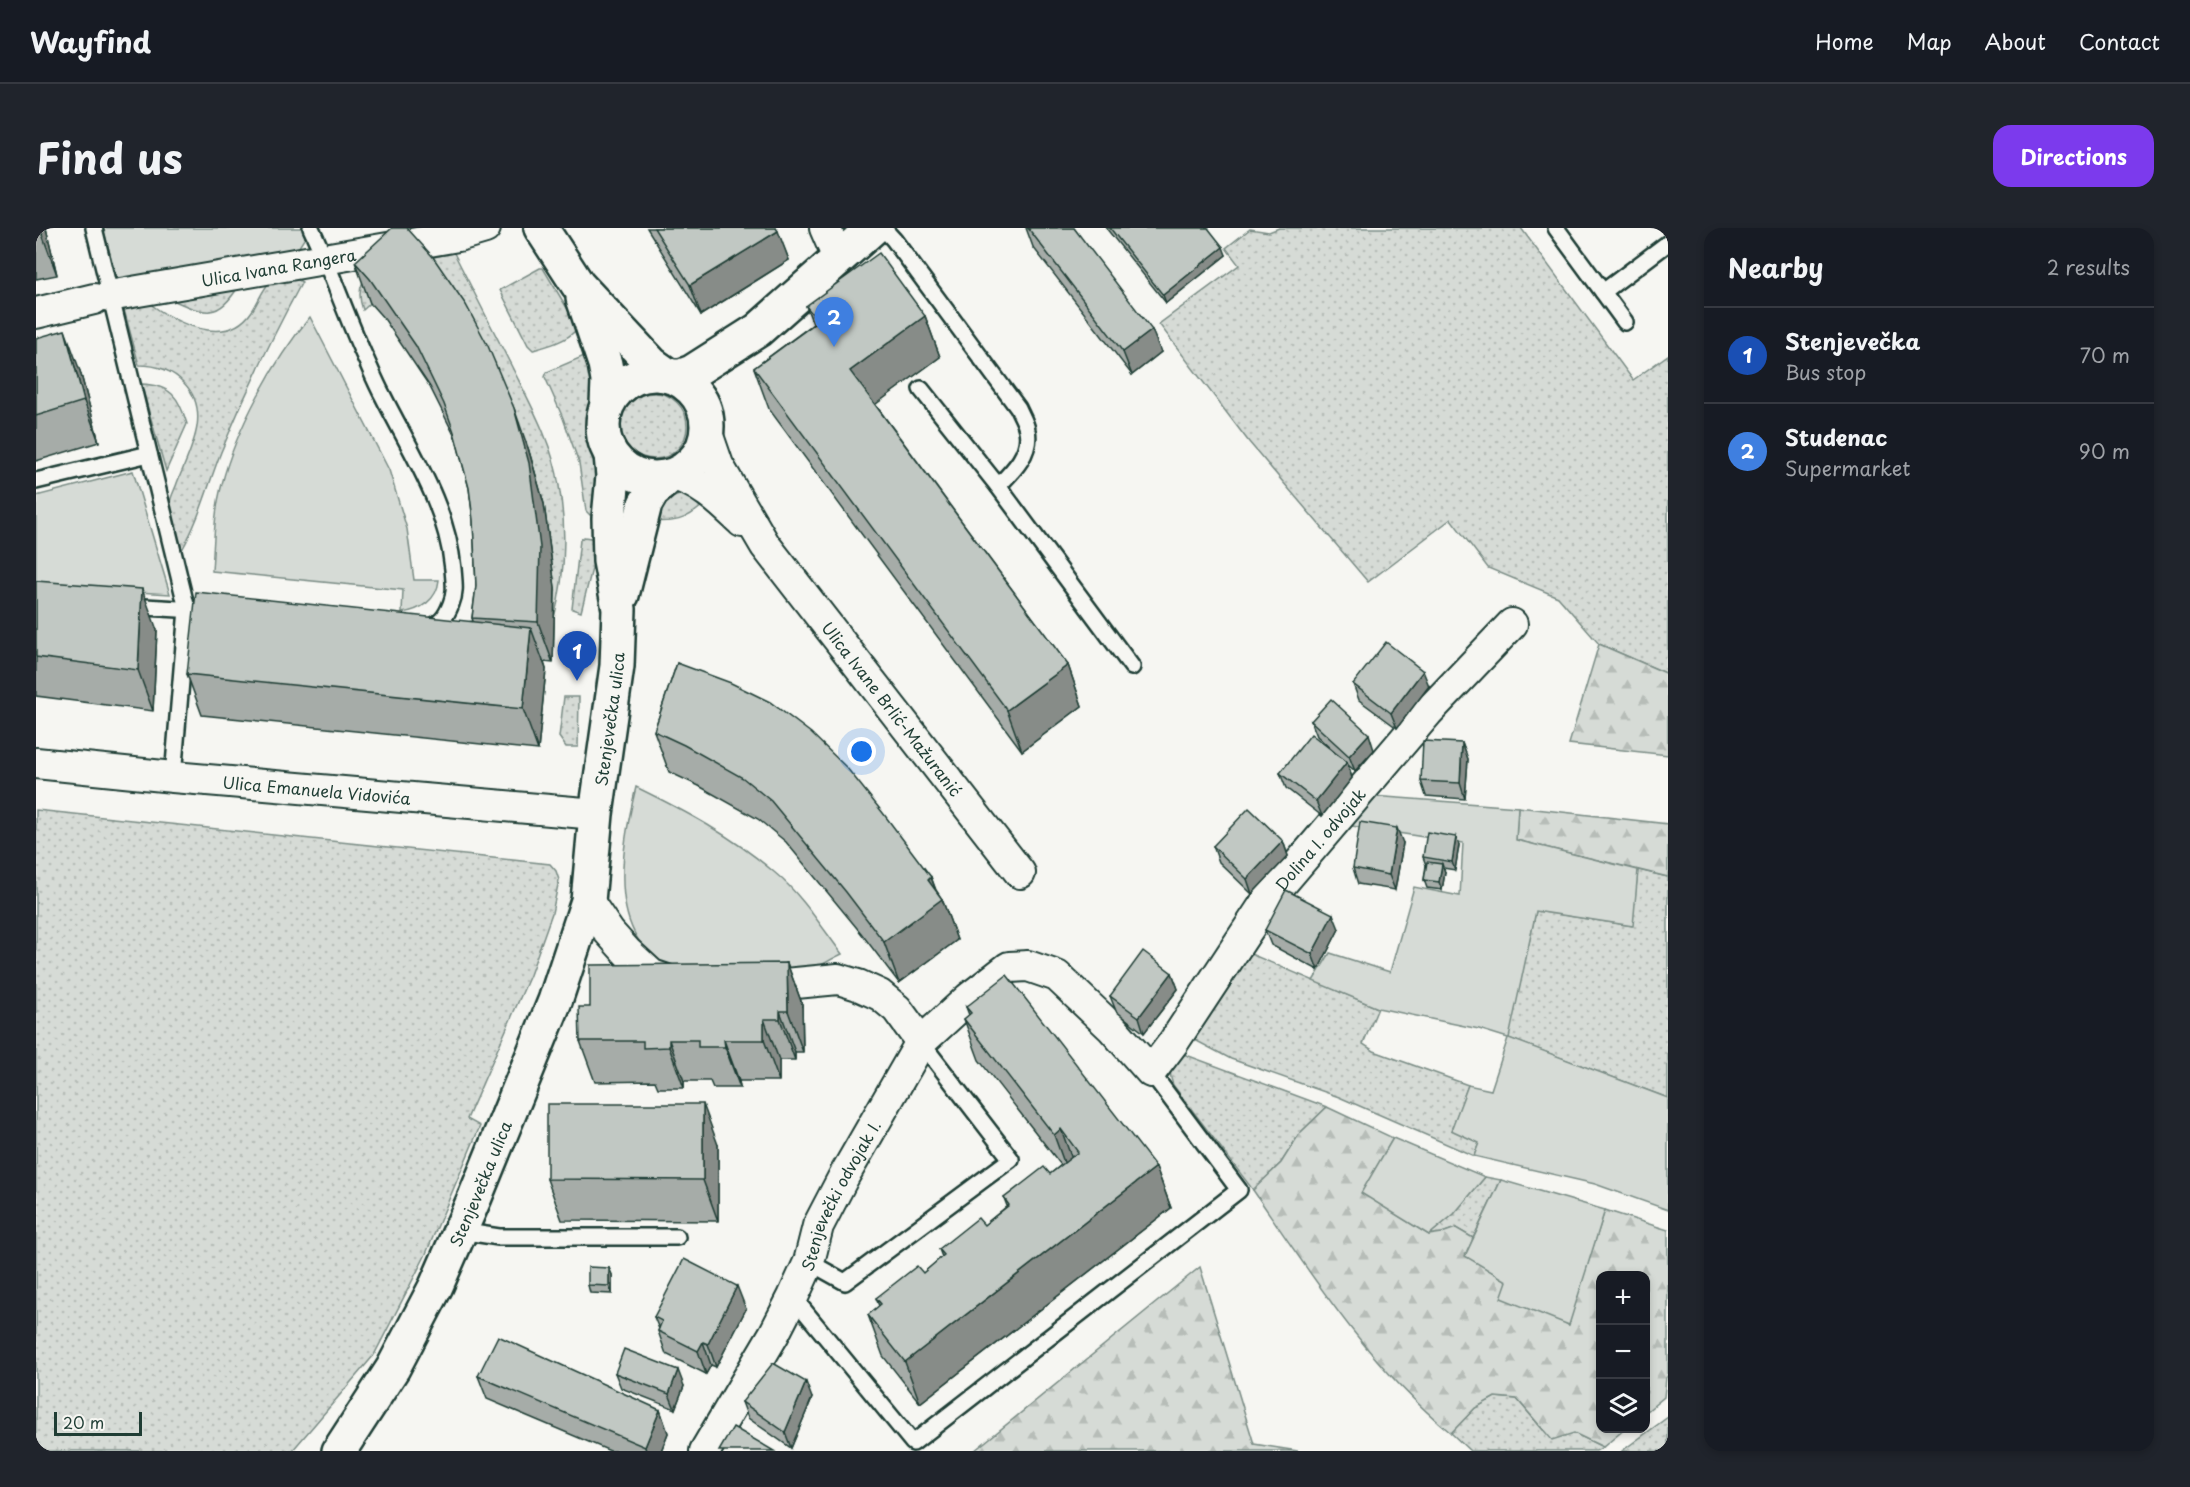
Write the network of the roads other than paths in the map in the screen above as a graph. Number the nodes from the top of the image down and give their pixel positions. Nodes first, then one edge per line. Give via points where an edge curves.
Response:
1 (94, 228) edge
2 (311, 228) edge
3 (485, 228) edge
4 (541, 228) edge
5 (825, 228) edge
6 (873, 228) edge
7 (883, 228) edge
8 (1556, 228) edge
9 (1668, 243) edge
10 (838, 258) junction
11 (326, 259) junction
12 (578, 285) junction
13 (1603, 292) junction
14 (102, 298) junction
15 (36, 313) edge
16 (1625, 322) dead end
17 (758, 330) junction
18 (669, 376) junction
19 (921, 389) dead end
20 (607, 404) junction
21 (707, 425) junction
22 (149, 454) junction
23 (611, 455) junction
24 (670, 476) junction
25 (36, 481) edge
26 (998, 486) junction
27 (765, 546) junction
28 (118, 605) edge
29 (188, 609) junction
30 (619, 609) junction
31 (223, 612) edge
32 (1512, 624) dead end
33 (414, 630) edge
34 (1132, 667) dead end
35 (36, 762) edge
36 (173, 777) junction
37 (597, 814) junction
38 (1020, 873) dead end
39 (588, 901) junction
40 (921, 1042) junction
41 (1150, 1072) junction
42 (462, 1227) junction
43 (677, 1237) dead end
44 (809, 1262) junction
45 (793, 1297) junction
46 (339, 1451) edge
47 (705, 1451) edge

1 - 14 lane
2 - 11 lane
3 - 11 street, Ulica Ivana Rangera
4 - 12 street
5 - 10 street
6 - 10 street
7 - 26 lane via 1018,408 1028,430 1028,442 1018,466
8 - 13 lane
9 - 13 lane
10 - 17 street
11 - 14 street, Ulica Ivana Rangera
11 - 33 lane via 348,321 441,512 452,555 456,593 447,615 436,626
12 - 18 street via 652,364
12 - 20 street via 605,364
13 - 16 lane
14 - 15 street, Ulica Ivana Rangera
14 - 22 lane
17 - 18 street via 692,372
17 - 21 street via 718,385
18 - 20 street via 646,374 630,380
18 - 21 street via 693,389 702,402
19 - 26 lane
20 - 23 street via 604,439
21 - 24 street via 703,448 694,461
21 - 27 street, Ulica Ivane Brlić-Mažuranić via 718,465
22 - 25 lane
22 - 29 lane
23 - 24 street via 623,468 639,476
23 - 30 street, Stenjevečka ulica via 610,561
24 - 27 street, Ulica Ivane Brlić-Mažuranić via 693,482 716,498
24 - 30 street, Stenjevečka ulica via 645,504
26 - 34 lane
27 - 38 street, Ulica Ivane Brlić-Mažuranić
28 - 29 lane
29 - 31 lane
29 - 36 lane
30 - 37 street, Stenjevečka ulica via 617,666
32 - 41 street, Dolina I. odvojak via 1428,712 1266,902
35 - 36 street, Ulica Emanuela Vidovića
36 - 37 street, Ulica Emanuela Vidovića
37 - 39 street, Stenjevečka ulica
39 - 40 street via 615,938 652,975 682,985 713,988 838,979 880,995 897,1009
39 - 42 street, Stenjevečka ulica via 555,1001
40 - 41 street, Stenjevečki odvojak I. via 1009,967 1028,966 1057,976 1112,1028
40 - 44 street, Stenjevečki odvojak I. via 818,1226
40 - 44 lane via 1011,1159 845,1282
41 - 45 lane via 1239,1190 913,1443
42 - 43 lane via 499,1237
42 - 46 street, Stenjevečka ulica via 393,1368
44 - 45 street, Stenjevečki odvojak I.
45 - 47 street, Stenjevečki odvojak I.

